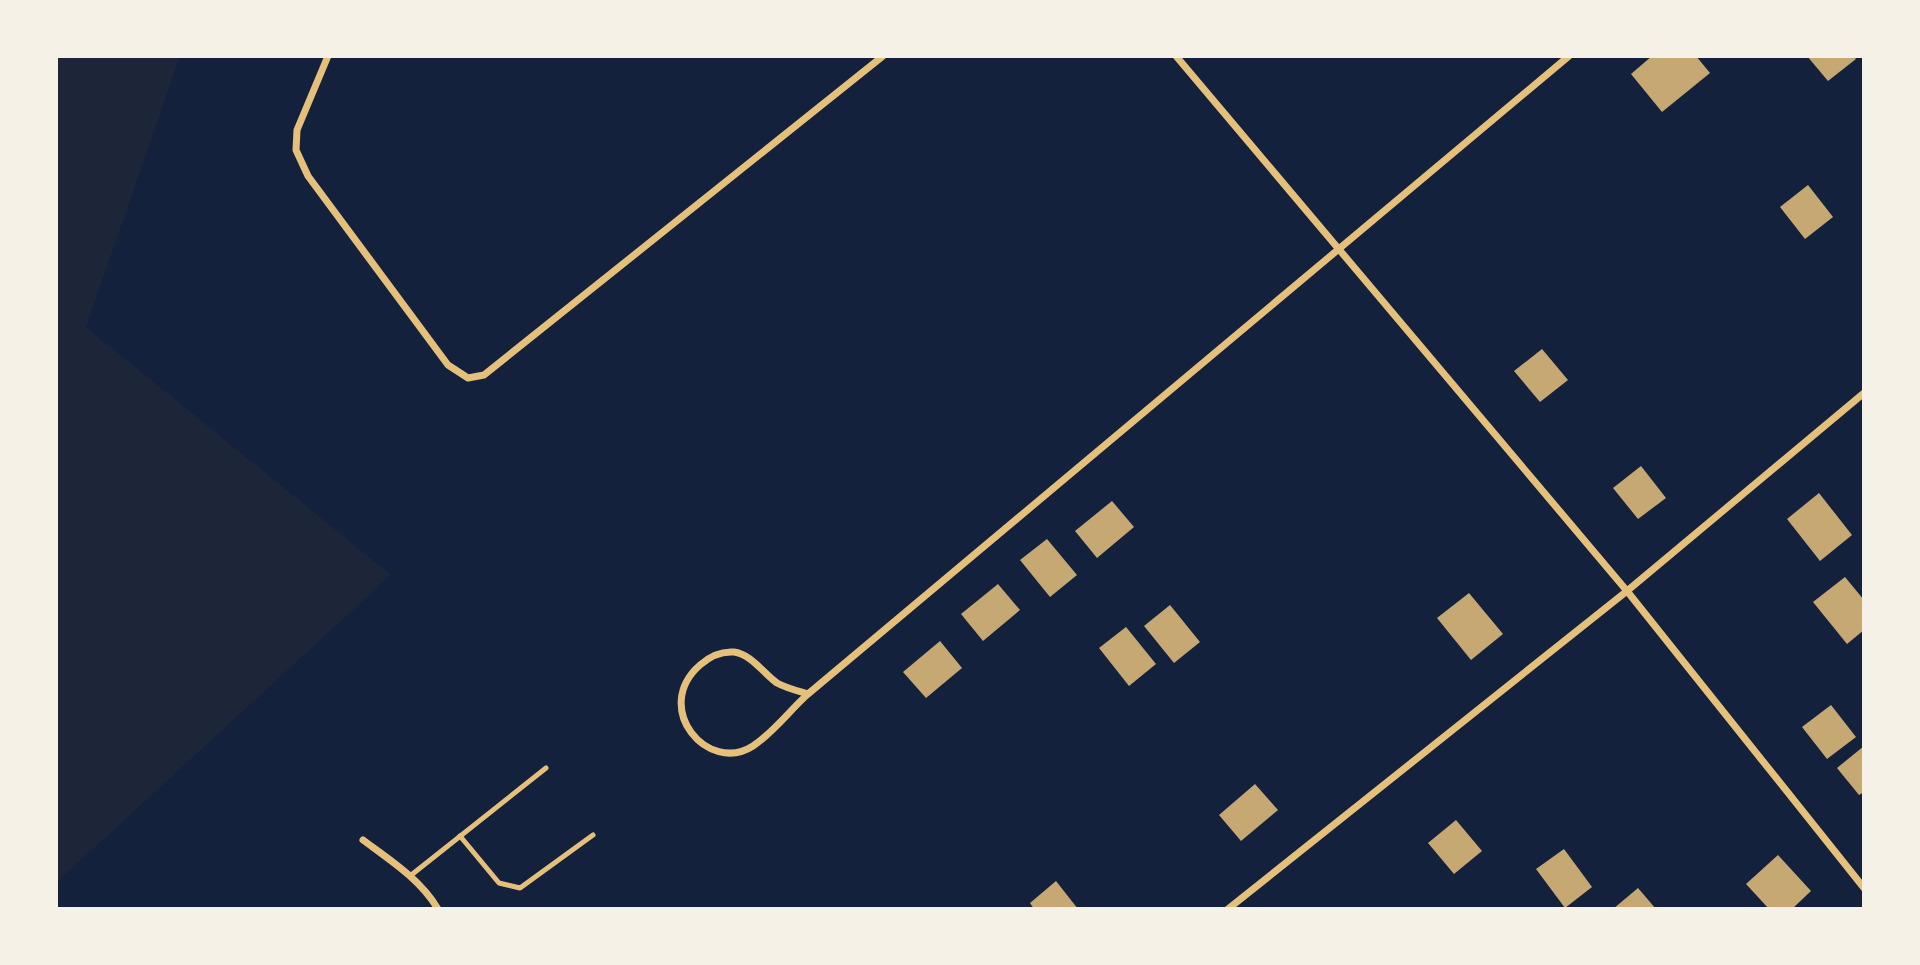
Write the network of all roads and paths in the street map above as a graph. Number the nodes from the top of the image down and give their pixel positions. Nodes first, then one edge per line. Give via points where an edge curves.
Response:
1 (328, 56) edge
2 (883, 56) edge
3 (1176, 56) edge
4 (1569, 56) edge
5 (1336, 249) junction
6 (1864, 393) edge
7 (1627, 592) junction
8 (808, 694) junction
9 (546, 768) dead end
10 (593, 835) dead end
11 (460, 836) junction
12 (363, 840) dead end
13 (410, 876) junction
14 (1864, 888) edge
15 (438, 909) edge
16 (1228, 909) edge

1 - 2 street via 297,130 296,150 308,176 448,365 468,378 484,375
3 - 5 street
4 - 5 street
5 - 7 street
5 - 8 street
6 - 7 street
7 - 14 street
7 - 16 street
8 - 8 street via 777,682 738,652 724,652 709,657 685,680 680,699 683,721 696,738 724,753 752,746
9 - 11 lane
10 - 11 lane via 520,888 499,883
11 - 13 lane
12 - 13 street
13 - 15 street

